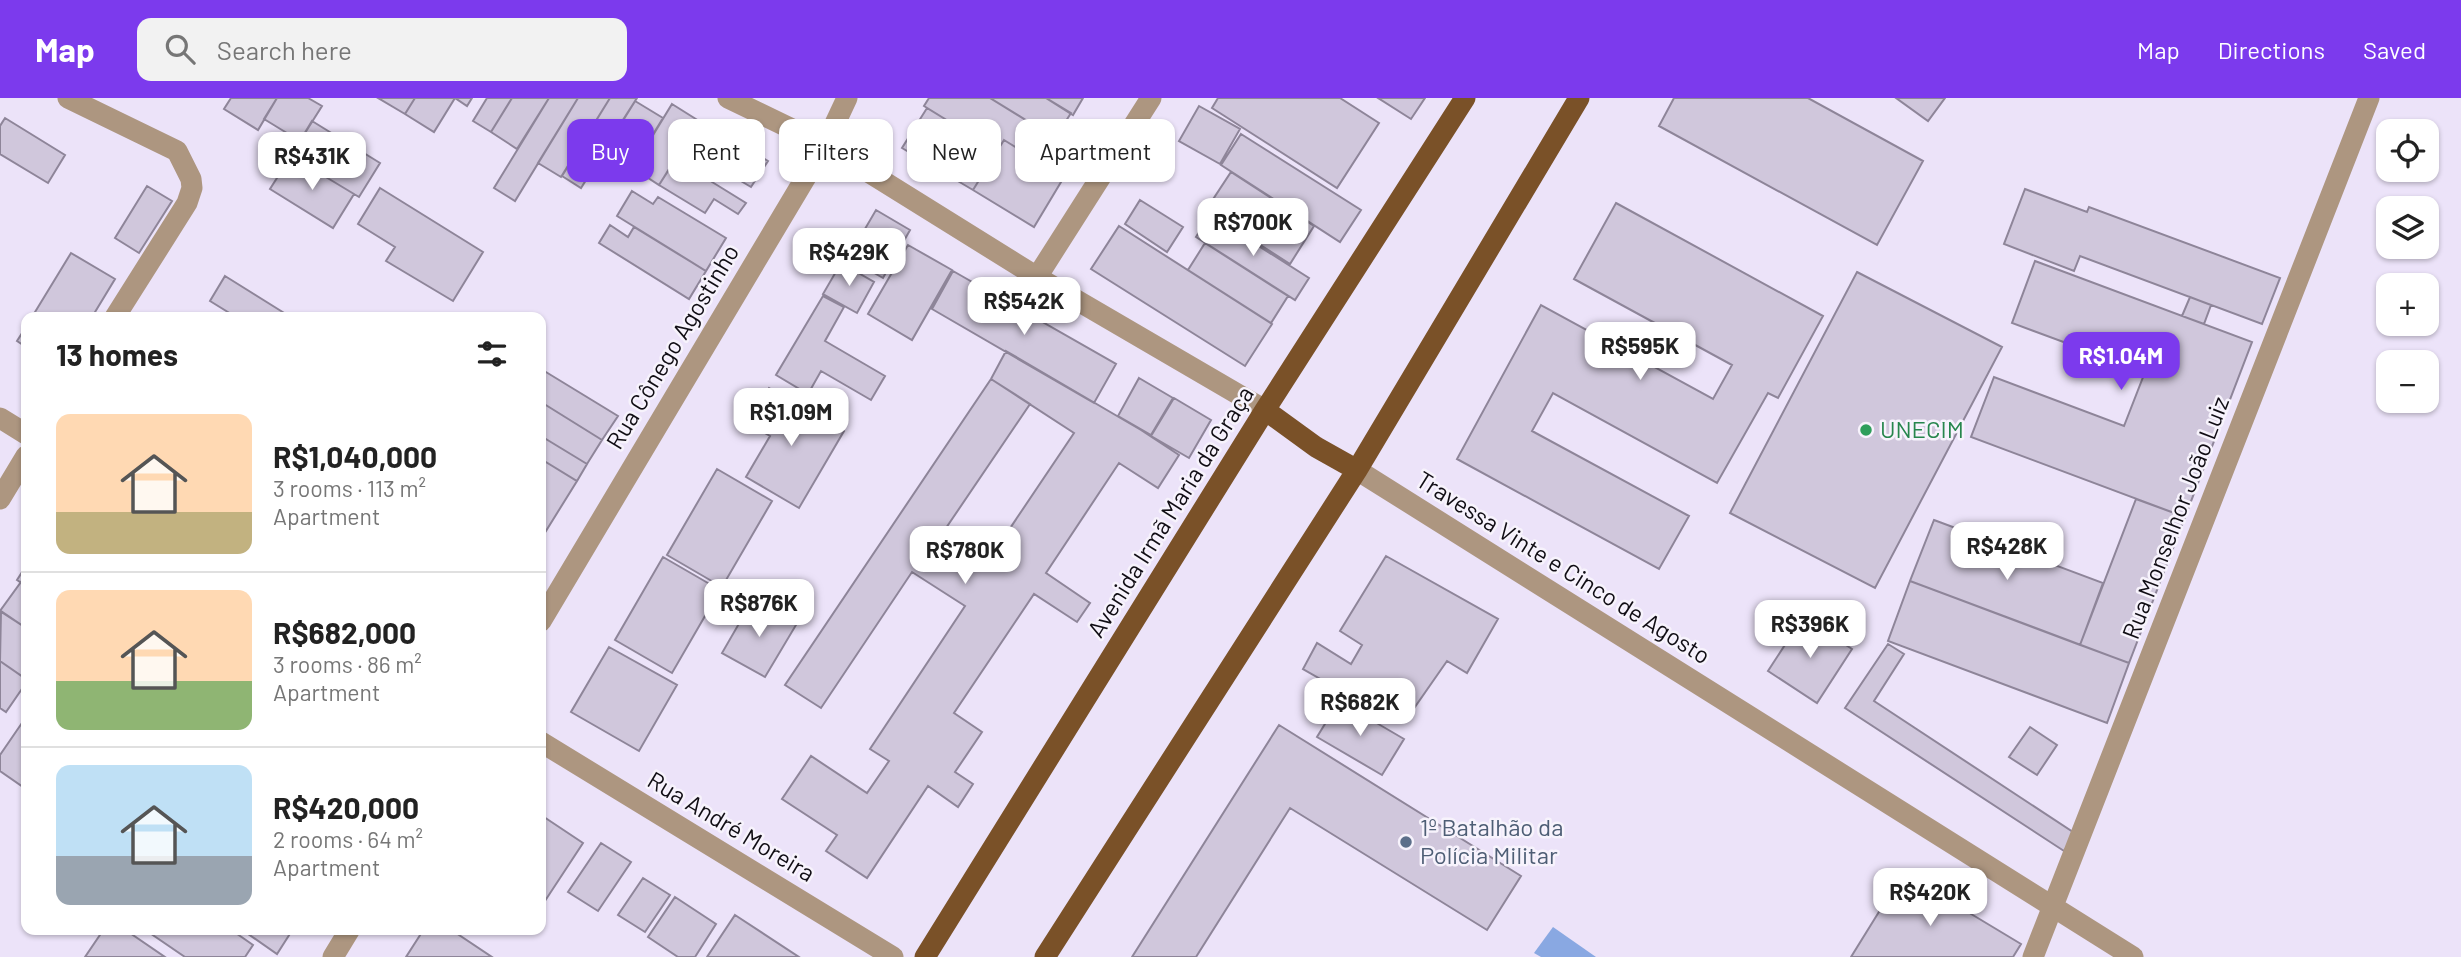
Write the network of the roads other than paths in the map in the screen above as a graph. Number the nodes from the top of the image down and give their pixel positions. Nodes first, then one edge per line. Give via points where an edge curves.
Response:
1 (68, 98) edge
2 (728, 98) edge
3 (847, 98) edge
4 (1150, 98) edge
5 (1465, 98) edge
6 (1579, 98) edge
7 (2368, 98) edge
8 (837, 119) edge
9 (779, 123) edge
10 (803, 182) edge
11 (885, 182) edge
12 (1037, 276) junction
13 (118, 312) edge
14 (1265, 410) junction
15 (0, 418) edge
16 (21, 431) edge
17 (21, 464) edge
18 (1357, 470) junction
19 (0, 499) edge
20 (546, 613) edge
21 (546, 745) edge
22 (2052, 906) junction
23 (346, 935) edge
24 (333, 957) edge
25 (893, 957) edge
26 (925, 957) edge
27 (1045, 957) edge
28 (2033, 957) edge
29 (2133, 957) edge

1 - 13 street via 177,151 191,179 187,203
2 - 9 street
3 - 8 street, Rua Cônego Agostinho
4 - 12 street
5 - 14 main road, Avenida Irmã Maria da Graça
6 - 18 main road
7 - 22 street, Rua Monselhor João Luiz
10 - 20 street, Rua Cônego Agostinho
11 - 12 street
12 - 14 street
14 - 18 main road
14 - 26 main road, Avenida Irmã Maria da Graça
15 - 16 street
17 - 19 street
18 - 22 street, Travessa Vinte e Cinco de Agosto
18 - 27 main road
21 - 25 street, Rua André Moreira
22 - 28 street, Rua Monselhor João Luiz
22 - 29 street, Travessa Vinte e Cinco de Agosto
23 - 24 street

